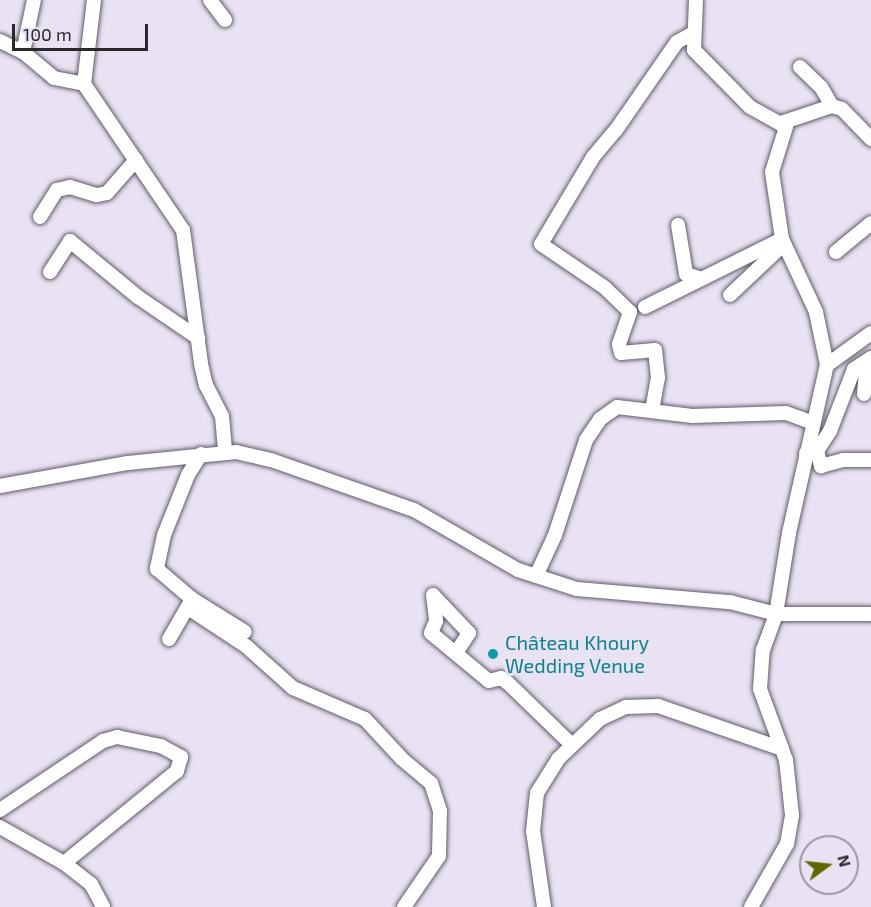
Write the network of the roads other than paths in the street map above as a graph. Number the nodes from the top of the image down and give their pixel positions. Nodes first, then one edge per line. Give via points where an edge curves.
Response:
1 (34, 0) edge
2 (94, 0) edge
3 (210, 0) edge
4 (696, 0) edge
5 (225, 20) dead end
6 (693, 33) junction
7 (0, 41) edge
8 (23, 52) junction
9 (800, 67) dead end
10 (84, 84) junction
11 (831, 106) junction
12 (781, 123) junction
13 (871, 139) edge
14 (136, 160) junction
15 (40, 217) dead end
16 (871, 223) edge
17 (678, 225) dead end
18 (783, 242) junction
19 (836, 252) dead end
20 (50, 272) dead end
21 (699, 278) junction
22 (730, 295) dead end
23 (645, 307) dead end
24 (871, 333) edge
25 (198, 338) junction
26 (871, 358) edge
27 (871, 363) edge
28 (826, 365) junction
29 (864, 394) dead end
30 (652, 411) junction
31 (813, 423) junction
32 (225, 452) junction
33 (812, 452) junction
34 (201, 454) junction
35 (871, 460) edge
36 (0, 486) edge
37 (536, 576) junction
38 (190, 604) junction
39 (776, 614) junction
40 (871, 614) edge
41 (245, 632) dead end
42 (169, 639) dead end
43 (456, 653) dead end
44 (510, 694) dead end
45 (571, 744) junction
46 (782, 749) junction
47 (558, 759) junction
48 (0, 810) edge
49 (0, 827) edge
50 (64, 863) junction
51 (104, 907) edge
52 (404, 907) edge
53 (544, 907) edge
54 (752, 907) edge

1 - 8 street
2 - 10 street
3 - 5 street
4 - 6 street
6 - 12 street via 694,50 750,107
6 - 30 street via 677,42 593,157 541,244 604,287 630,312 619,344 621,353 655,350 658,378
7 - 8 street
8 - 10 street via 54,78
9 - 11 street via 821,87
10 - 14 street
11 - 12 street
11 - 13 street via 842,109
12 - 18 street via 787,132 772,172
14 - 15 street via 107,193 97,195 70,187 57,190
14 - 25 street via 186,238
16 - 19 street
17 - 21 street via 686,274
18 - 21 street
18 - 22 street
18 - 28 street via 816,312
20 - 25 street via 70,241 138,297
21 - 23 street
24 - 28 street
25 - 32 street via 206,385 222,416
26 - 33 street via 854,369 830,431
27 - 29 street via 866,371
28 - 31 street
30 - 31 street via 716,417 786,413
30 - 37 street via 617,407 595,425
31 - 33 street
32 - 34 street
32 - 37 street via 271,460 388,499
33 - 35 street via 821,466 843,460
33 - 39 street
34 - 36 street
34 - 38 street via 188,475 157,562 160,575
37 - 39 street via 577,589 730,602
38 - 41 street
38 - 42 street
38 - 52 street via 293,688 373,724 402,759 431,783 440,811 439,856
39 - 40 street
39 - 46 street via 763,650 759,680
43 - 45 street via 489,681 501,678 508,683
44 - 47 street via 562,742
45 - 46 street via 613,711 644,704
45 - 47 street
46 - 54 street via 792,799 787,844
47 - 53 street via 534,805 536,865
48 - 50 street via 103,741 117,737 161,746 181,756 177,771
49 - 50 street
50 - 51 street via 91,884

